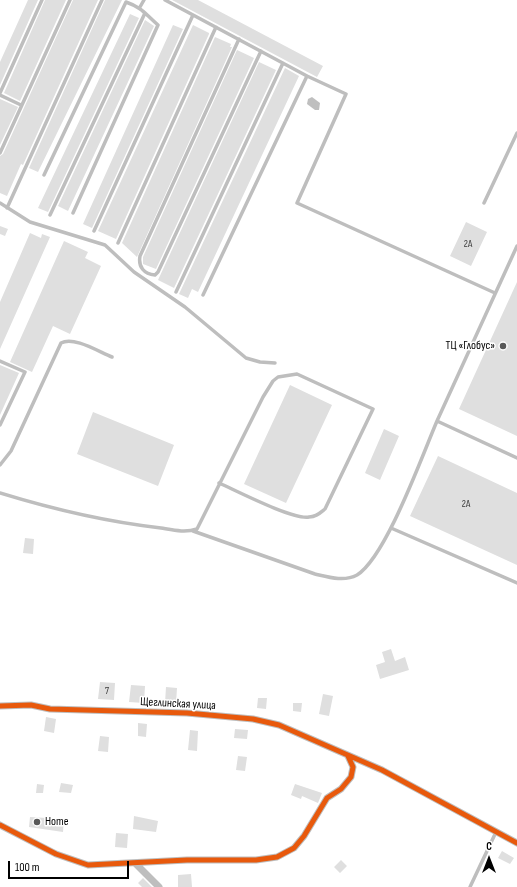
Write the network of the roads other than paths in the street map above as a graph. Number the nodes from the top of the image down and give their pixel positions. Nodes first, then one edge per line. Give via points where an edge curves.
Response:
1 (42, 0) edge
2 (70, 0) edge
3 (102, 0) edge
4 (144, 0) edge
5 (165, 0) edge
6 (140, 7) junction
7 (145, 14) junction
8 (193, 15) junction
9 (216, 27) junction
10 (239, 39) junction
11 (261, 51) junction
12 (283, 63) junction
13 (307, 76) junction
14 (0, 94) edge
15 (21, 106) junction
16 (517, 133) edge
17 (0, 153) edge
18 (44, 175) dead end
19 (0, 203) edge
20 (484, 203) dead end
21 (7, 208) junction
22 (73, 213) dead end
23 (50, 215) dead end
24 (94, 232) dead end
25 (118, 243) dead end
26 (517, 246) edge
27 (176, 292) dead end
28 (495, 293) junction
29 (203, 296) dead end
30 (112, 357) dead end
31 (1, 362) edge
32 (275, 363) dead end
33 (0, 368) edge
34 (437, 421) junction
35 (0, 425) edge
36 (517, 458) edge
37 (0, 465) edge
38 (219, 483) junction
39 (0, 493) edge
40 (391, 528) junction
41 (192, 531) junction
42 (517, 583) edge
43 (0, 706) edge
44 (348, 756) junction
45 (0, 825) edge
46 (496, 832) junction
47 (517, 844) edge
48 (135, 863) junction
49 (159, 887) edge
50 (470, 887) edge

1 - 14 lane
2 - 15 lane
3 - 21 lane
4 - 6 lane
5 - 8 lane
6 - 7 lane
6 - 18 lane via 126,2
7 - 22 lane via 158,25
7 - 23 lane
8 - 9 lane
8 - 24 lane
9 - 10 lane
9 - 25 lane
10 - 11 lane
10 - 11 lane via 140,256 140,268 150,274 155,275 158,272
11 - 12 lane
12 - 13 lane
12 - 27 lane
13 - 28 lane via 346,94 297,203
13 - 29 lane
14 - 15 lane
15 - 17 lane
16 - 20 lane
19 - 21 lane
21 - 32 lane via 30,222 105,245 134,272 185,307 246,358
26 - 28 lane
28 - 34 lane
30 - 37 lane via 76,342 65,340 61,343 11,451
31 - 33 lane
31 - 35 lane via 25,372
34 - 36 lane
34 - 40 lane
38 - 38 lane via 294,515 308,518 316,516 325,509 373,409 297,374 278,377 263,397
38 - 41 lane via 197,529
39 - 41 lane via 138,526
40 - 41 lane via 367,565 348,578 315,574
40 - 42 lane
43 - 44 street, Щеглинская улица via 31,705 50,708 187,713 253,719 279,725
44 - 46 street, Щеглинская улица via 382,770
44 - 48 street via 353,767 351,777 341,789 327,798 294,848 277,857 256,860
45 - 48 street via 71,861 88,866
46 - 47 street, Щеглинская улица
46 - 50 lane
48 - 49 street

